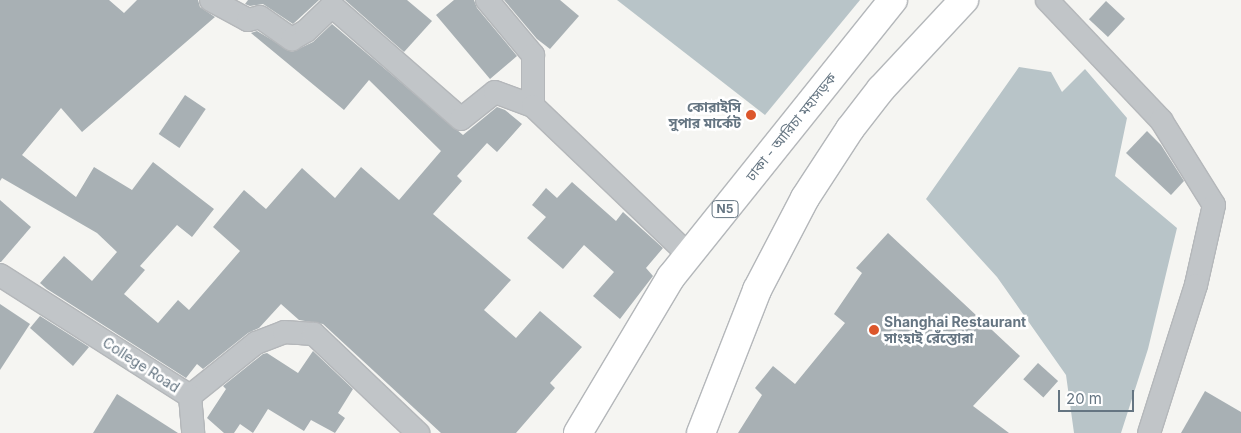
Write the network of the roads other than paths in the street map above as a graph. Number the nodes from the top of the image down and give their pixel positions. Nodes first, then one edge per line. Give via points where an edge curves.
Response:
1 (211, 0) edge
2 (486, 0) edge
3 (892, 0) edge
4 (964, 0) edge
5 (1047, 0) edge
6 (533, 106) junction
7 (689, 255) junction
8 (0, 275) edge
9 (190, 396) junction
10 (598, 400) junction
11 (193, 433) edge
12 (418, 433) edge
13 (578, 433) edge
14 (593, 433) edge
15 (701, 433) edge
16 (1148, 433) edge

1 - 6 street via 248,20 260,17 292,39 306,31 332,6 460,119 495,92
2 - 6 street via 533,55
3 - 7 highway, ঢাকা - আরিচা মহাসড়ক / N5
4 - 15 highway via 882,89 850,129 805,198 758,290
5 - 16 street via 1160,120 1214,205 1196,285
6 - 7 street
7 - 10 highway, ঢাকা - আরিচা মহাসড়ক / N5 via 671,277
8 - 9 street, College Road
9 - 11 street
9 - 12 street, College Road via 256,343 284,332 314,334
10 - 13 highway, ঢাকা - আরিচা মহাসড়ক / N5
10 - 14 highway

